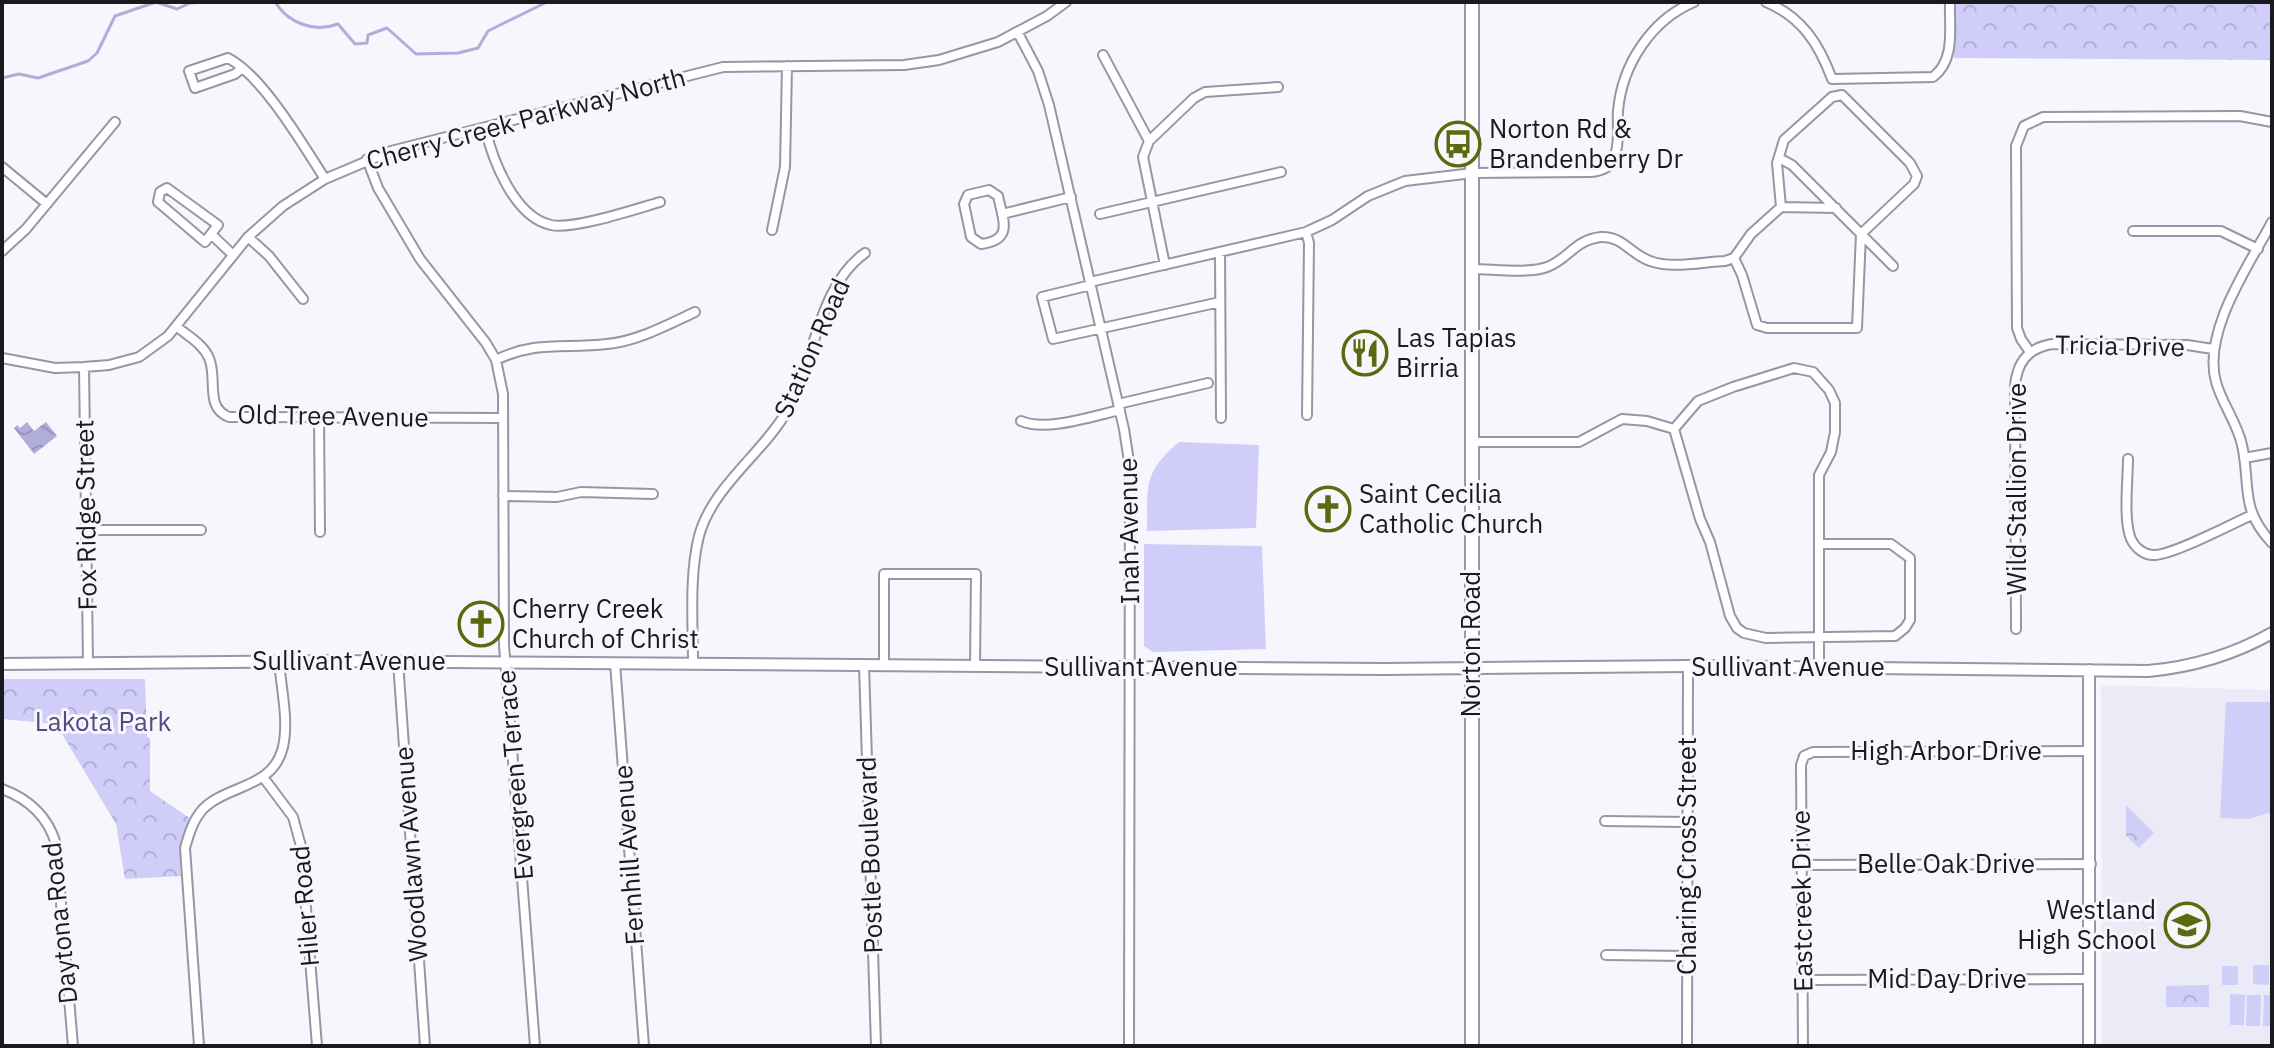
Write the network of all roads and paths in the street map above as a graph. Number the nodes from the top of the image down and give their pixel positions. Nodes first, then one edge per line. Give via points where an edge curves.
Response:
1 (1066, 2) edge
2 (1472, 2) edge
3 (1694, 2) edge
4 (1766, 2) edge
5 (1950, 2) edge
6 (1018, 33) junction
7 (1103, 55) dead end
8 (787, 66) junction
9 (242, 68) junction
10 (1278, 87) dead end
11 (115, 122) dead end
12 (2272, 122) edge
13 (485, 127) junction
14 (1149, 141) junction
15 (1779, 158) junction
16 (367, 159) junction
17 (2, 167) edge
18 (1281, 172) dead end
19 (1473, 173) junction
20 (325, 179) junction
21 (1071, 197) junction
22 (660, 202) dead end
23 (1152, 202) junction
24 (47, 204) junction
25 (1781, 207) junction
26 (1836, 208) junction
27 (1002, 214) junction
28 (1100, 214) dead end
29 (2272, 222) edge
30 (772, 230) dead end
31 (2133, 231) dead end
32 (1306, 232) junction
33 (211, 234) junction
34 (1861, 234) junction
35 (248, 237) junction
36 (2258, 249) junction
37 (2, 251) edge
38 (1220, 252) junction
39 (865, 253) dead end
40 (233, 255) junction
41 (1734, 258) junction
42 (1165, 265) junction
43 (1893, 266) dead end
44 (1472, 269) junction
45 (1091, 283) junction
46 (303, 299) dead end
47 (1220, 302) junction
48 (695, 312) dead end
49 (176, 326) junction
50 (1101, 329) junction
51 (2213, 349) junction
52 (2030, 352) junction
53 (2, 358) edge
54 (496, 360) junction
55 (84, 367) junction
56 (1208, 383) dead end
57 (1119, 407) junction
58 (1307, 415) dead end
59 (319, 418) junction
60 (503, 418) junction
61 (1221, 418) dead end
62 (1021, 421) dead end
63 (1674, 429) junction
64 (1472, 442) junction
65 (2272, 453) edge
66 (2244, 458) junction
67 (2128, 459) dead end
68 (653, 494) dead end
69 (503, 496) junction
70 (2252, 515) junction
71 (87, 530) junction
72 (201, 530) dead end
73 (320, 532) dead end
74 (2272, 543) edge
75 (1821, 544) junction
76 (2016, 629) dead end
77 (2272, 633) edge
78 (1820, 636) junction
79 (279, 661) junction
80 (398, 661) junction
81 (505, 662) junction
82 (88, 663) junction
83 (615, 663) junction
84 (2, 664) edge
85 (693, 664) junction
86 (864, 665) junction
87 (884, 665) junction
88 (975, 666) junction
89 (1688, 666) junction
90 (1819, 666) junction
91 (1130, 667) junction
92 (1471, 669) junction
93 (2089, 670) junction
94 (2089, 751) junction
95 (1804, 756) joint
96 (263, 777) junction
97 (2, 789) edge
98 (1605, 821) dead end
99 (1687, 822) junction
100 (2091, 864) junction
101 (1801, 865) junction
102 (1606, 955) dead end
103 (1687, 956) junction
104 (2090, 979) junction
105 (1804, 980) junction
106 (73, 1046) edge
107 (199, 1046) edge
108 (317, 1046) edge
109 (425, 1046) edge
110 (535, 1046) edge
111 (644, 1046) edge
112 (876, 1046) edge
113 (1129, 1046) edge
114 (1472, 1046) edge
115 (1687, 1046) edge
116 (1803, 1046) edge
117 (2089, 1046) edge

1 - 6 street, Cherry Creek Parkway North
2 - 19 main road, Norton Road
3 - 19 street via 1662,21 1638,49 1619,100 1617,148 1609,166 1591,172
4 - 5 street via 1792,16 1813,38 1832,79 1933,77 1949,54
6 - 8 street, Cherry Creek Parkway North via 961,55 904,65
6 - 21 street, Inah Avenue via 1049,105
7 - 14 street
8 - 13 street, Cherry Creek Parkway North via 723,67
8 - 30 street via 785,167
9 - 9 street via 228,58 189,71 195,88
9 - 20 street via 261,86
10 - 14 street via 1205,92
11 - 24 street
12 - 52 street via 2240,116 2043,117 2024,126 2016,146 2016,299 2017,328
13 - 16 street, Cherry Creek Parkway North
13 - 22 street via 498,171 540,222 563,226
14 - 23 street via 1143,157
15 - 25 street
15 - 26 street
15 - 34 street via 1784,140 1832,97 1846,97 1917,176
16 - 20 street, Cherry Creek Parkway North
16 - 54 street, Evergreen Terrace via 420,259
17 - 24 street
18 - 23 street
19 - 32 street via 1393,185
19 - 44 main road, Norton Road
20 - 35 street, Cherry Creek Parkway North
21 - 27 street
21 - 45 street, Inah Avenue
23 - 28 street
23 - 42 street
24 - 37 street
25 - 26 street
25 - 41 street
26 - 34 street
27 - 27 street via 1001,238 976,242 965,199 989,190 998,196
29 - 36 street
31 - 36 street via 2221,231
32 - 38 street
32 - 58 street
33 - 33 street via 218,225 167,188 160,192 158,202 205,242
33 - 40 street
34 - 41 street via 1857,328 1757,325
34 - 43 street
35 - 40 street, Cherry Creek Parkway North
35 - 46 street
36 - 51 street via 2221,321
38 - 42 street
38 - 47 street
39 - 85 street, Station Road via 846,271 824,312 788,411 723,489 700,533
40 - 49 street, Cherry Creek Parkway North
41 - 44 street via 1660,263 1618,238 1597,238 1538,270
42 - 45 street
44 - 64 main road, Norton Road
45 - 50 street, Inah Avenue
45 - 50 street via 1042,297 1053,339
47 - 50 street
47 - 61 street
48 - 54 street via 630,340 536,346
49 - 55 street, Cherry Creek Parkway North via 139,357
49 - 59 street, Old Tree Avenue via 210,359 215,406 221,413
50 - 57 street, Inah Avenue
51 - 52 street, Tricia Drive via 2052,344
51 - 66 street via 2216,384 2237,426
52 - 76 street, Wild Stallion Drive via 2020,364 2015,386
53 - 55 street, Cherry Creek Parkway North via 55,368
54 - 60 street, Evergreen Terrace
55 - 71 street, Fox Ridge Street
56 - 57 street
57 - 62 street via 1044,425
57 - 91 street, Inah Avenue via 1131,483
59 - 60 street, Old Tree Avenue
59 - 73 street
60 - 69 street, Evergreen Terrace
63 - 64 street via 1622,419 1579,442
63 - 75 street via 1698,401 1794,368 1813,372 1835,403 1831,452 1819,475
63 - 78 street via 1737,628 1766,638
64 - 92 main road, Norton Road
65 - 66 street
66 - 70 street
67 - 70 street via 2129,533 2135,546 2148,554 2171,552
68 - 69 street
69 - 81 street, Evergreen Terrace
70 - 74 street
71 - 72 street
71 - 82 street, Fox Ridge Street
75 - 78 street
75 - 78 street via 1899,548 1910,558 1911,607 1910,620 1895,636
77 - 93 street, Sullivant Avenue via 2190,665
78 - 90 street
79 - 80 street, Sullivant Avenue
79 - 82 street, Sullivant Avenue
79 - 96 street via 283,746
80 - 81 street, Sullivant Avenue
80 - 109 street, Woodlawn Avenue
81 - 83 street, Sullivant Avenue
81 - 110 street, Evergreen Terrace
82 - 84 street, Sullivant Avenue
83 - 85 street, Sullivant Avenue
83 - 111 street, Fernhill Avenue
85 - 86 street, Sullivant Avenue
86 - 87 street, Sullivant Avenue
86 - 112 street, Postle Boulevard
87 - 88 street, Sullivant Avenue
87 - 88 street via 884,574 976,574
88 - 91 street, Sullivant Avenue
89 - 90 street, Sullivant Avenue
89 - 92 street, Sullivant Avenue
89 - 99 street, Charing Cross Street
90 - 93 street, Sullivant Avenue
91 - 92 street, Sullivant Avenue
91 - 113 street, Inah Avenue
92 - 114 main road, Norton Road
93 - 94 street
94 - 95 street, High Arbor Drive
94 - 100 street
95 - 101 street, Eastcreek Drive
96 - 107 street via 206,807 190,829 185,848
96 - 108 street, Hiler Road via 293,817 301,846
97 - 106 street, Daytona Road via 33,806 49,827 58,852
98 - 99 street
99 - 103 street, Charing Cross Street
100 - 101 street, Belle Oak Drive
100 - 104 street
101 - 105 street, Eastcreek Drive
102 - 103 street
103 - 115 street, Charing Cross Street
104 - 105 street, Mid Day Drive
104 - 117 street
105 - 116 street, Eastcreek Drive

